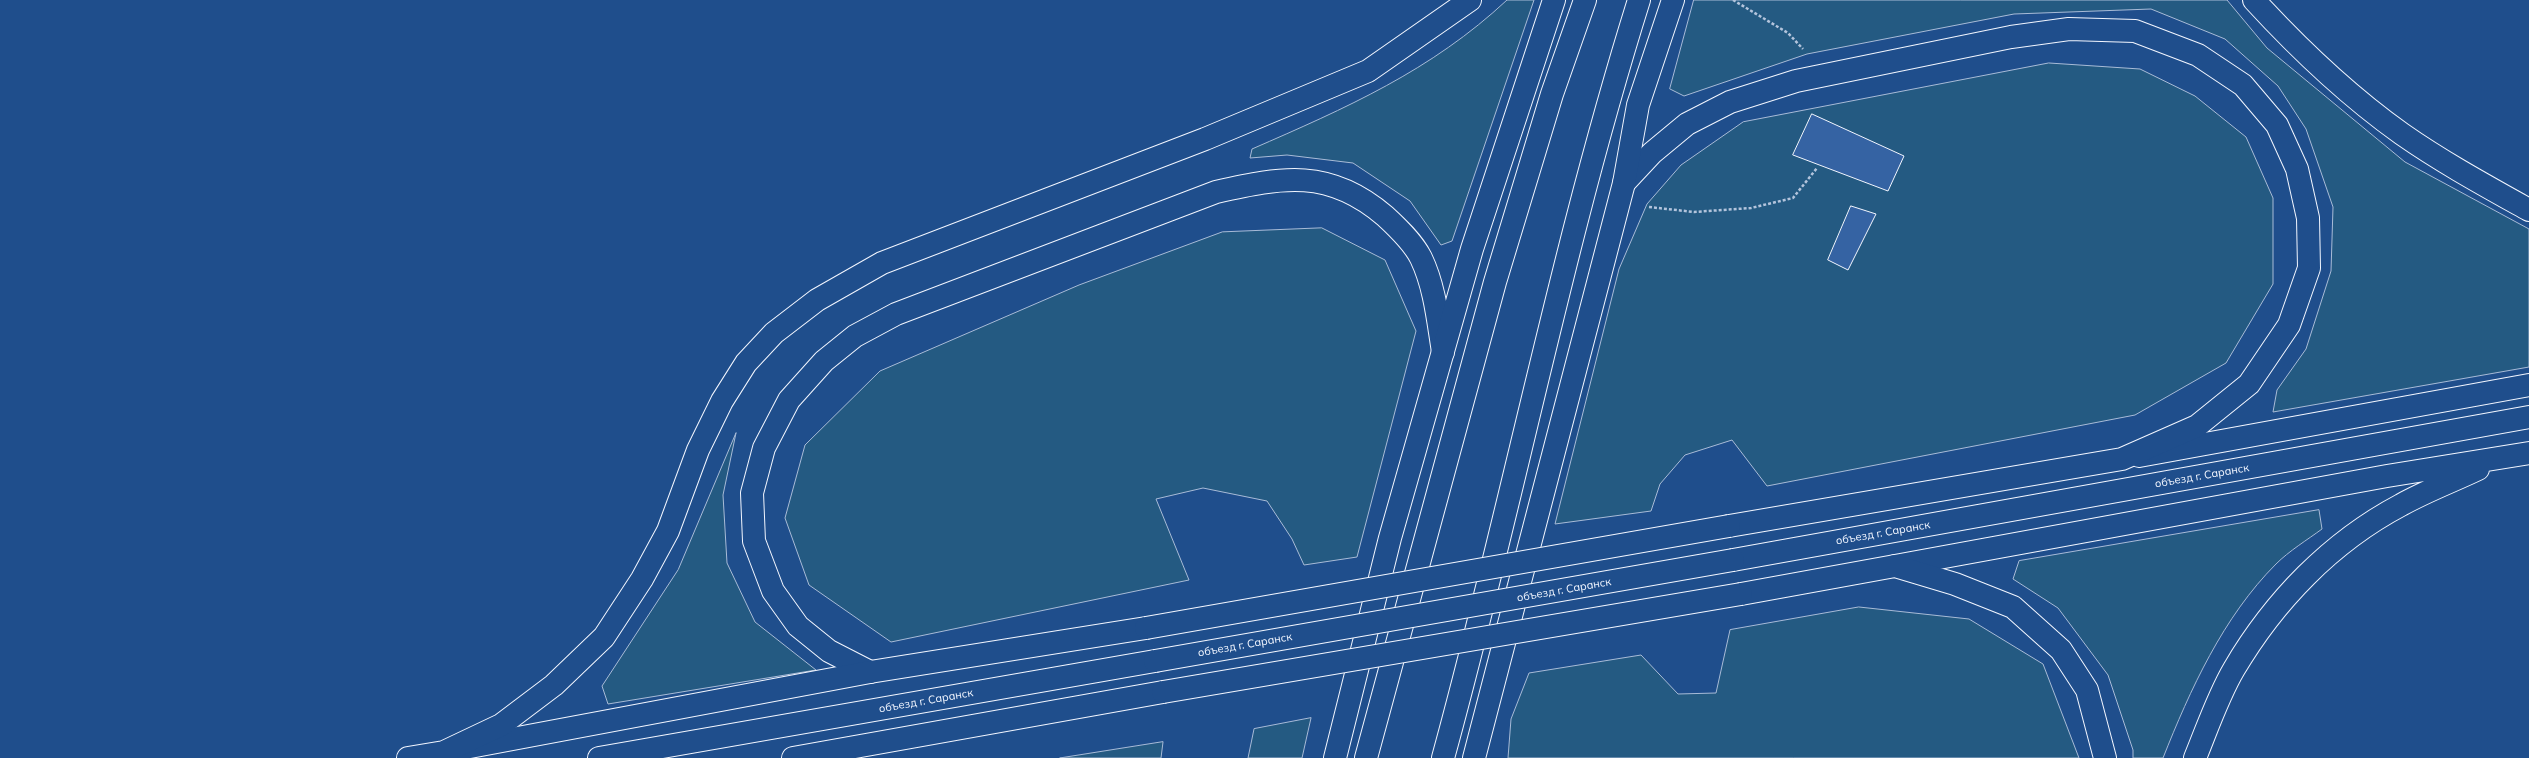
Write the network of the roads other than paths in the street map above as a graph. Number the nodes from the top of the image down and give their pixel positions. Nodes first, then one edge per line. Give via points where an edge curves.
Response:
1 (1470, 0) edge
2 (1554, 0) edge
3 (1586, 0) edge
4 (1639, 0) edge
5 (1673, 0) edge
6 (2254, 0) edge
7 (1621, 193) junction
8 (2529, 210) edge
9 (1442, 352) junction
10 (2529, 385) edge
11 (2529, 417) edge
12 (2529, 453) edge
13 (2505, 457) junction
14 (2122, 459) junction
15 (1895, 566) junction
16 (870, 672) junction
17 (444, 752) junction
18 (408, 758) edge
19 (599, 758) edge
20 (793, 758) edge
21 (1335, 758) edge
22 (1366, 758) edge
23 (1443, 758) edge
24 (1474, 758) edge
25 (2105, 758) edge
26 (2195, 758) edge

1 - 17 main road via 1368,71 1206,139 882,263 817,300 774,333 746,364 722,401 698,450 668,531 642,579 604,637 554,686 501,724
2 - 9 main road via 1472,250
3 - 22 main road via 1552,94 1495,282
4 - 23 main road via 1621,57 1578,222
5 - 7 main road via 1638,105
6 - 8 main road via 2287,36 2338,84 2402,133 2458,170
7 - 14 main road via 1652,153 1687,124 1730,102 1796,81 2011,37 2069,29 2135,31 2198,54 2243,85 2277,125 2297,169 2308,218 2309,268 2289,325 2249,384 2197,426
7 - 24 main road
9 - 16 main road via 1435,302 1420,257 1396,226 1366,200 1336,185 1301,179 1259,183 1216,192 896,314 856,336 824,361 789,400 764,448 752,493 754,541 773,592 798,626 829,651
9 - 21 main road via 1390,538
10 - 14 main road
11 - 19 main road, объезд г. Саранск, bridge via 1733,560
12 - 13 main road
13 - 15 main road
13 - 26 main road via 2400,505 2338,546 2293,588 2263,625 2233,670
14 - 16 main road, bridge via 1146,628
15 - 20 main road, bridge
15 - 25 main road via 1955,584 2012,607 2061,650 2087,690
16 - 17 main road
17 - 18 main road

